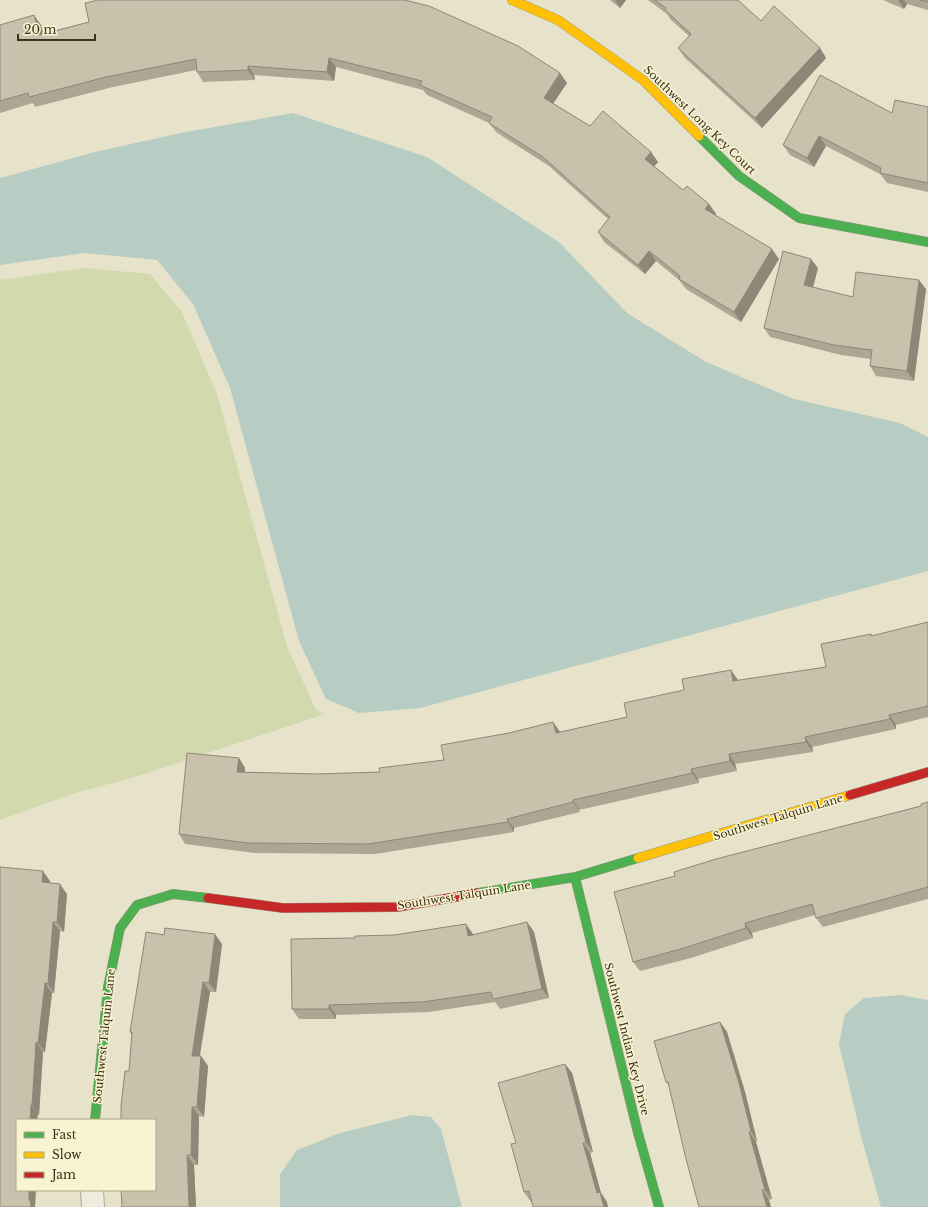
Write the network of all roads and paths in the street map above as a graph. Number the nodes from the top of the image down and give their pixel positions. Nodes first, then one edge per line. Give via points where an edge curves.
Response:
1 (512, 0) edge
2 (928, 242) edge
3 (928, 772) edge
4 (575, 877) junction
5 (95, 1119) edge
6 (92, 1191) edge
7 (93, 1207) edge
8 (659, 1207) edge

1 - 2 street, Southwest Long Key Court via 558,20 643,80 739,176 799,218
3 - 4 street, Southwest Talquin Lane
4 - 5 street, Southwest Talquin Lane via 398,907 283,908 173,894 137,905 120,928 108,987
4 - 8 street, Southwest Indian Key Drive via 638,1133
6 - 7 street

